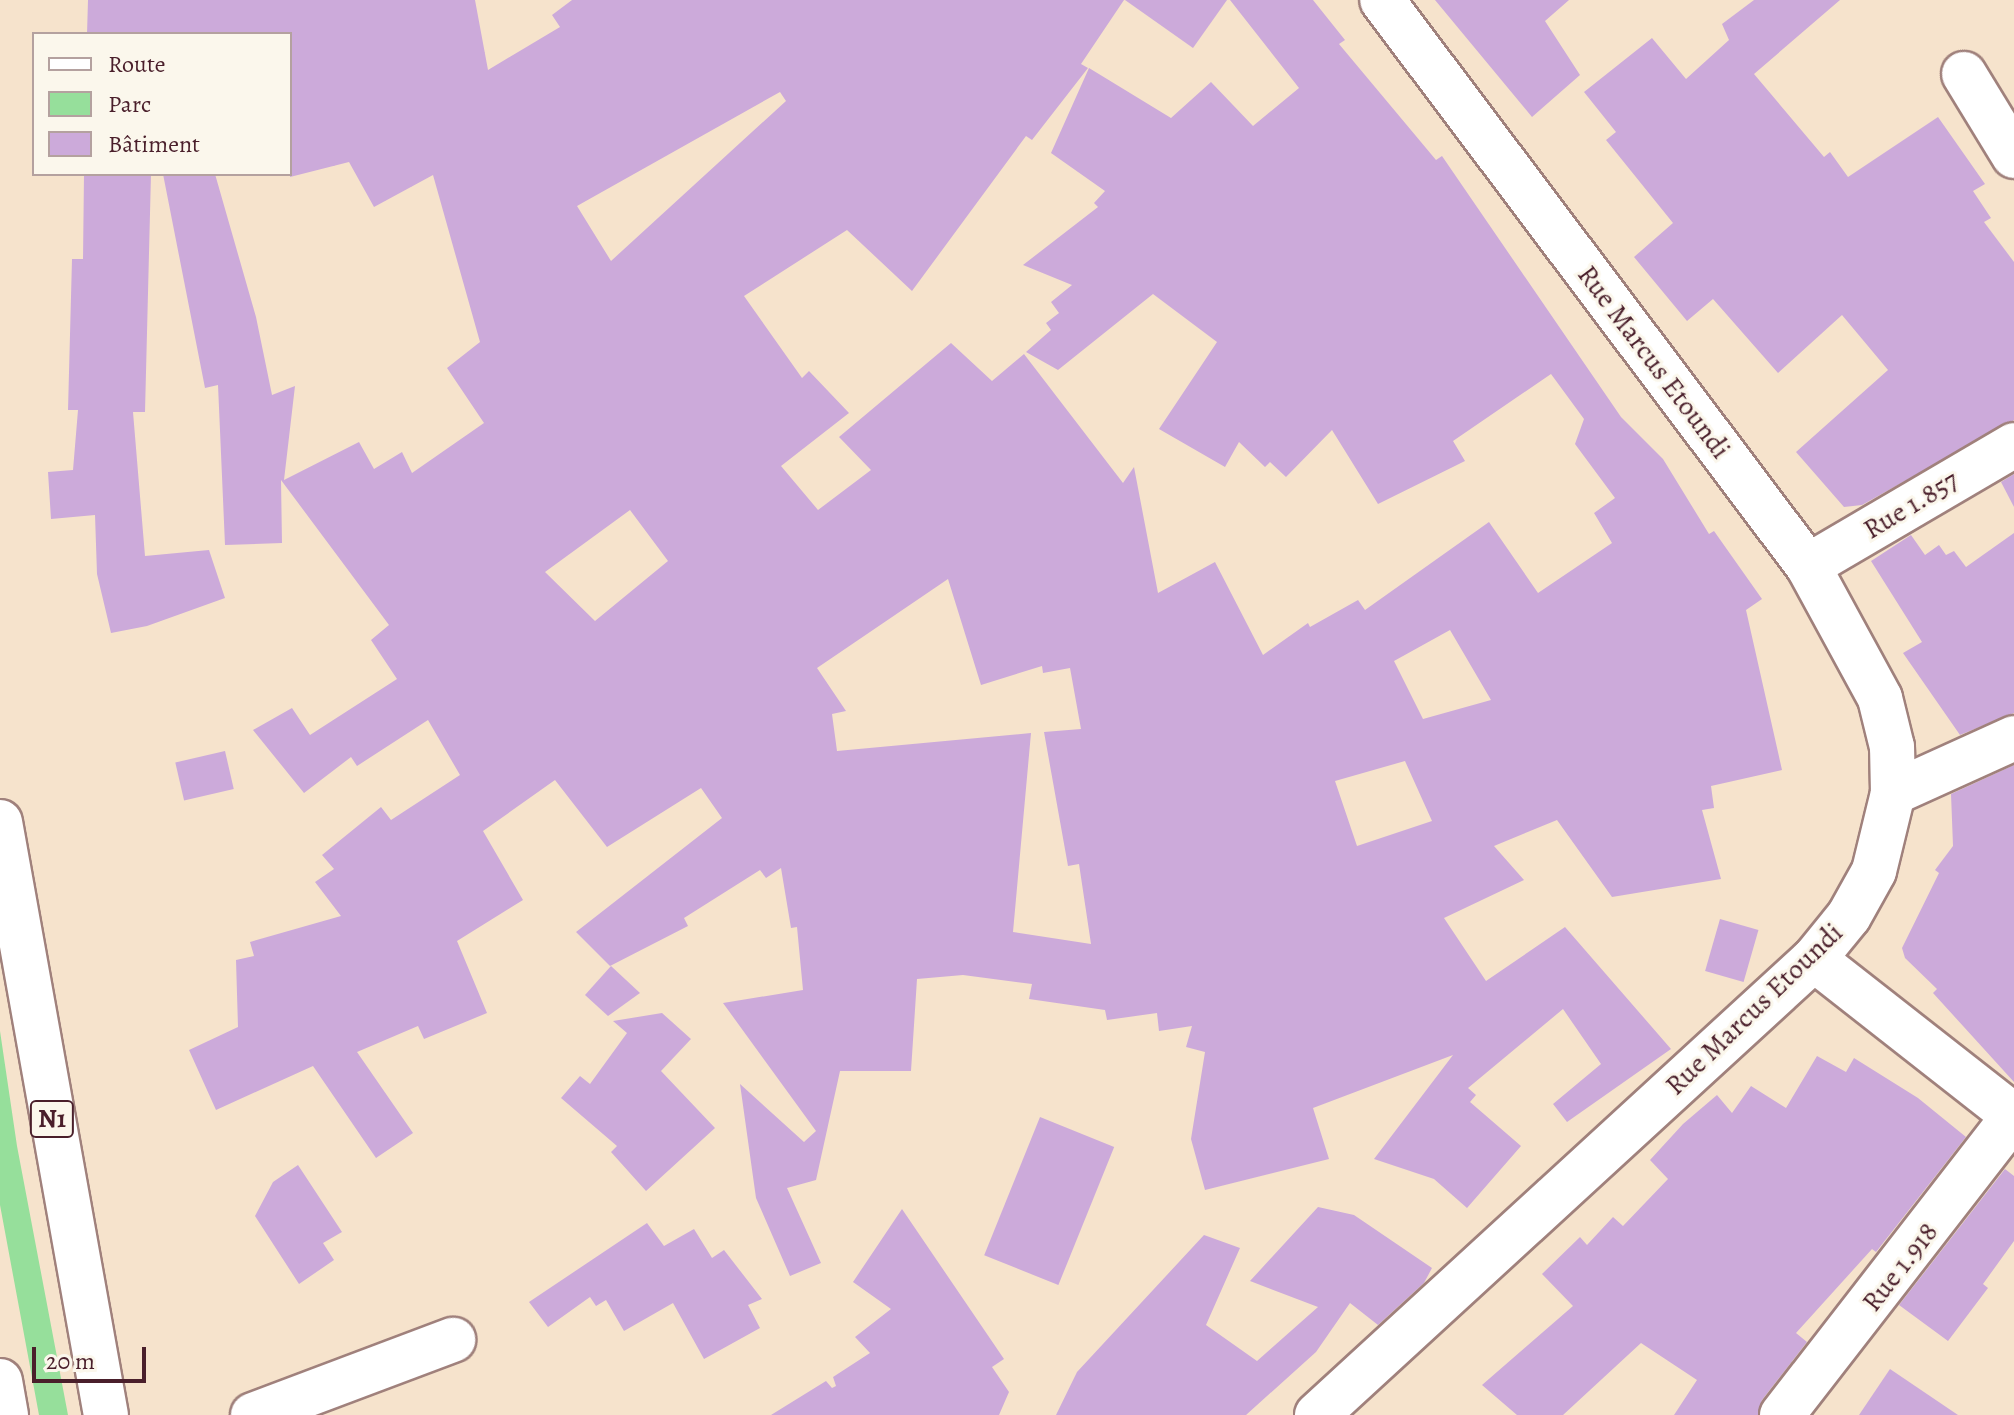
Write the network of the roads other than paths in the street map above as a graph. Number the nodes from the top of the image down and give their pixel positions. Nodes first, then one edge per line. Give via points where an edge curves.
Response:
1 (1382, 0) edge
2 (1964, 74) dead end
3 (2014, 156) edge
4 (2014, 445) edge
5 (1808, 566) junction
6 (2014, 738) edge
7 (1893, 793) junction
8 (0, 822) edge
9 (1814, 959) junction
10 (2014, 1116) edge
11 (453, 1340) dead end
12 (0, 1381) edge
13 (6, 1415) edge
14 (106, 1415) edge
15 (253, 1415) edge
16 (1317, 1415) edge
17 (1782, 1415) edge

1 - 5 main road, Rue Marcus Etoundi
2 - 3 main road
4 - 5 main road, Rue 1.857
5 - 7 main road, Rue Marcus Etoundi via 1880,698 1892,747
6 - 7 main road
7 - 9 main road, Rue Marcus Etoundi via 1874,871 1849,916
8 - 14 main road, N1
9 - 10 main road
9 - 16 main road, Rue Marcus Etoundi
10 - 17 main road, Rue 1.918
11 - 15 main road
12 - 13 main road

